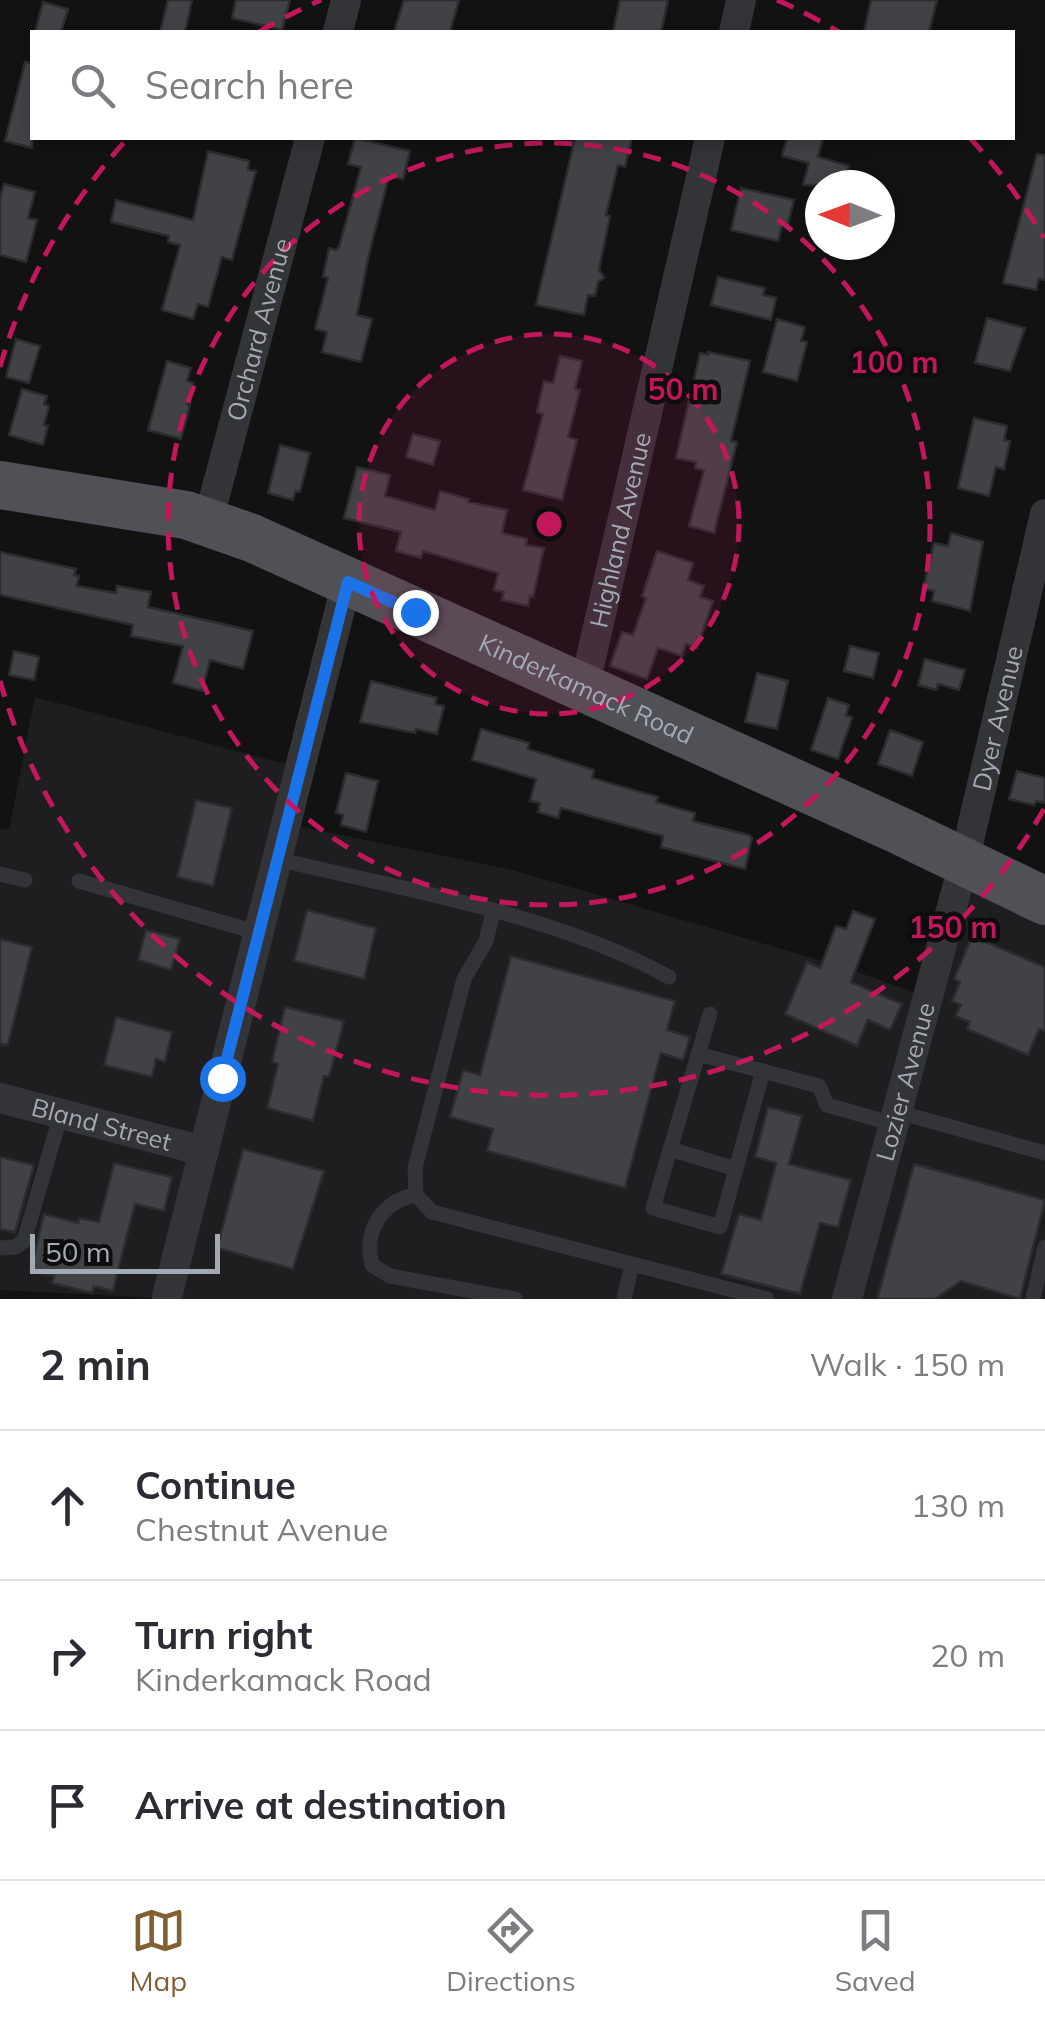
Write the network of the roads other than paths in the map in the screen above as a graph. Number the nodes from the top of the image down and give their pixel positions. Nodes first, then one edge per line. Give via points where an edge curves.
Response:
1 (346, 0) edge
2 (741, 0) edge
3 (338, 30) edge
4 (734, 30) edge
5 (309, 140) edge
6 (710, 140) edge
7 (0, 485) edge
8 (1045, 514) edge
9 (208, 521) junction
10 (348, 582) junction
11 (584, 688) junction
12 (278, 859) junction
13 (964, 862) junction
14 (0, 874) edge
15 (25, 880) dead end
16 (80, 881) dead end
17 (1045, 901) edge
18 (493, 912) junction
19 (259, 933) junction
20 (669, 977) dead end
21 (710, 1014) dead end
22 (698, 1054) junction
23 (763, 1071) junction
24 (0, 1098) edge
25 (60, 1114) junction
26 (896, 1118) junction
27 (670, 1149) junction
28 (204, 1151) junction
29 (1045, 1153) edge
30 (736, 1169) junction
31 (416, 1195) junction
32 (1045, 1247) edge
33 (0, 1248) edge
34 (632, 1264) junction
35 (167, 1297) edge
36 (758, 1298) edge
37 (515, 1299) edge
38 (624, 1299) edge
39 (847, 1299) edge
40 (1033, 1299) edge

1 - 3 street
2 - 4 street
5 - 9 street, Orchard Avenue
6 - 11 street, Highland Avenue
7 - 9 main road, Kinderkamack Road
8 - 13 street, Dyer Avenue
9 - 10 main road, Kinderkamack Road
10 - 11 main road, Kinderkamack Road
10 - 12 street
11 - 13 main road, Kinderkamack Road
12 - 18 lane
12 - 19 street
13 - 17 main road, Kinderkamack Road
13 - 26 street, Lozier Avenue
14 - 15 lane
16 - 19 lane
18 - 20 lane via 636,959
18 - 31 lane via 486,942 464,979 415,1168
19 - 28 street
21 - 22 lane
22 - 23 lane
22 - 27 lane
23 - 26 lane via 819,1086 826,1106
23 - 30 lane
24 - 25 street, Bland Street
25 - 28 street, Bland Street
25 - 33 lane via 24,1241
26 - 29 lane
26 - 39 street, Lozier Avenue
27 - 30 lane
27 - 30 lane via 652,1208 720,1228
28 - 35 street
31 - 34 lane via 432,1212
31 - 37 lane via 396,1200 378,1217 372,1265 390,1276
32 - 40 lane
34 - 36 lane
34 - 38 lane

